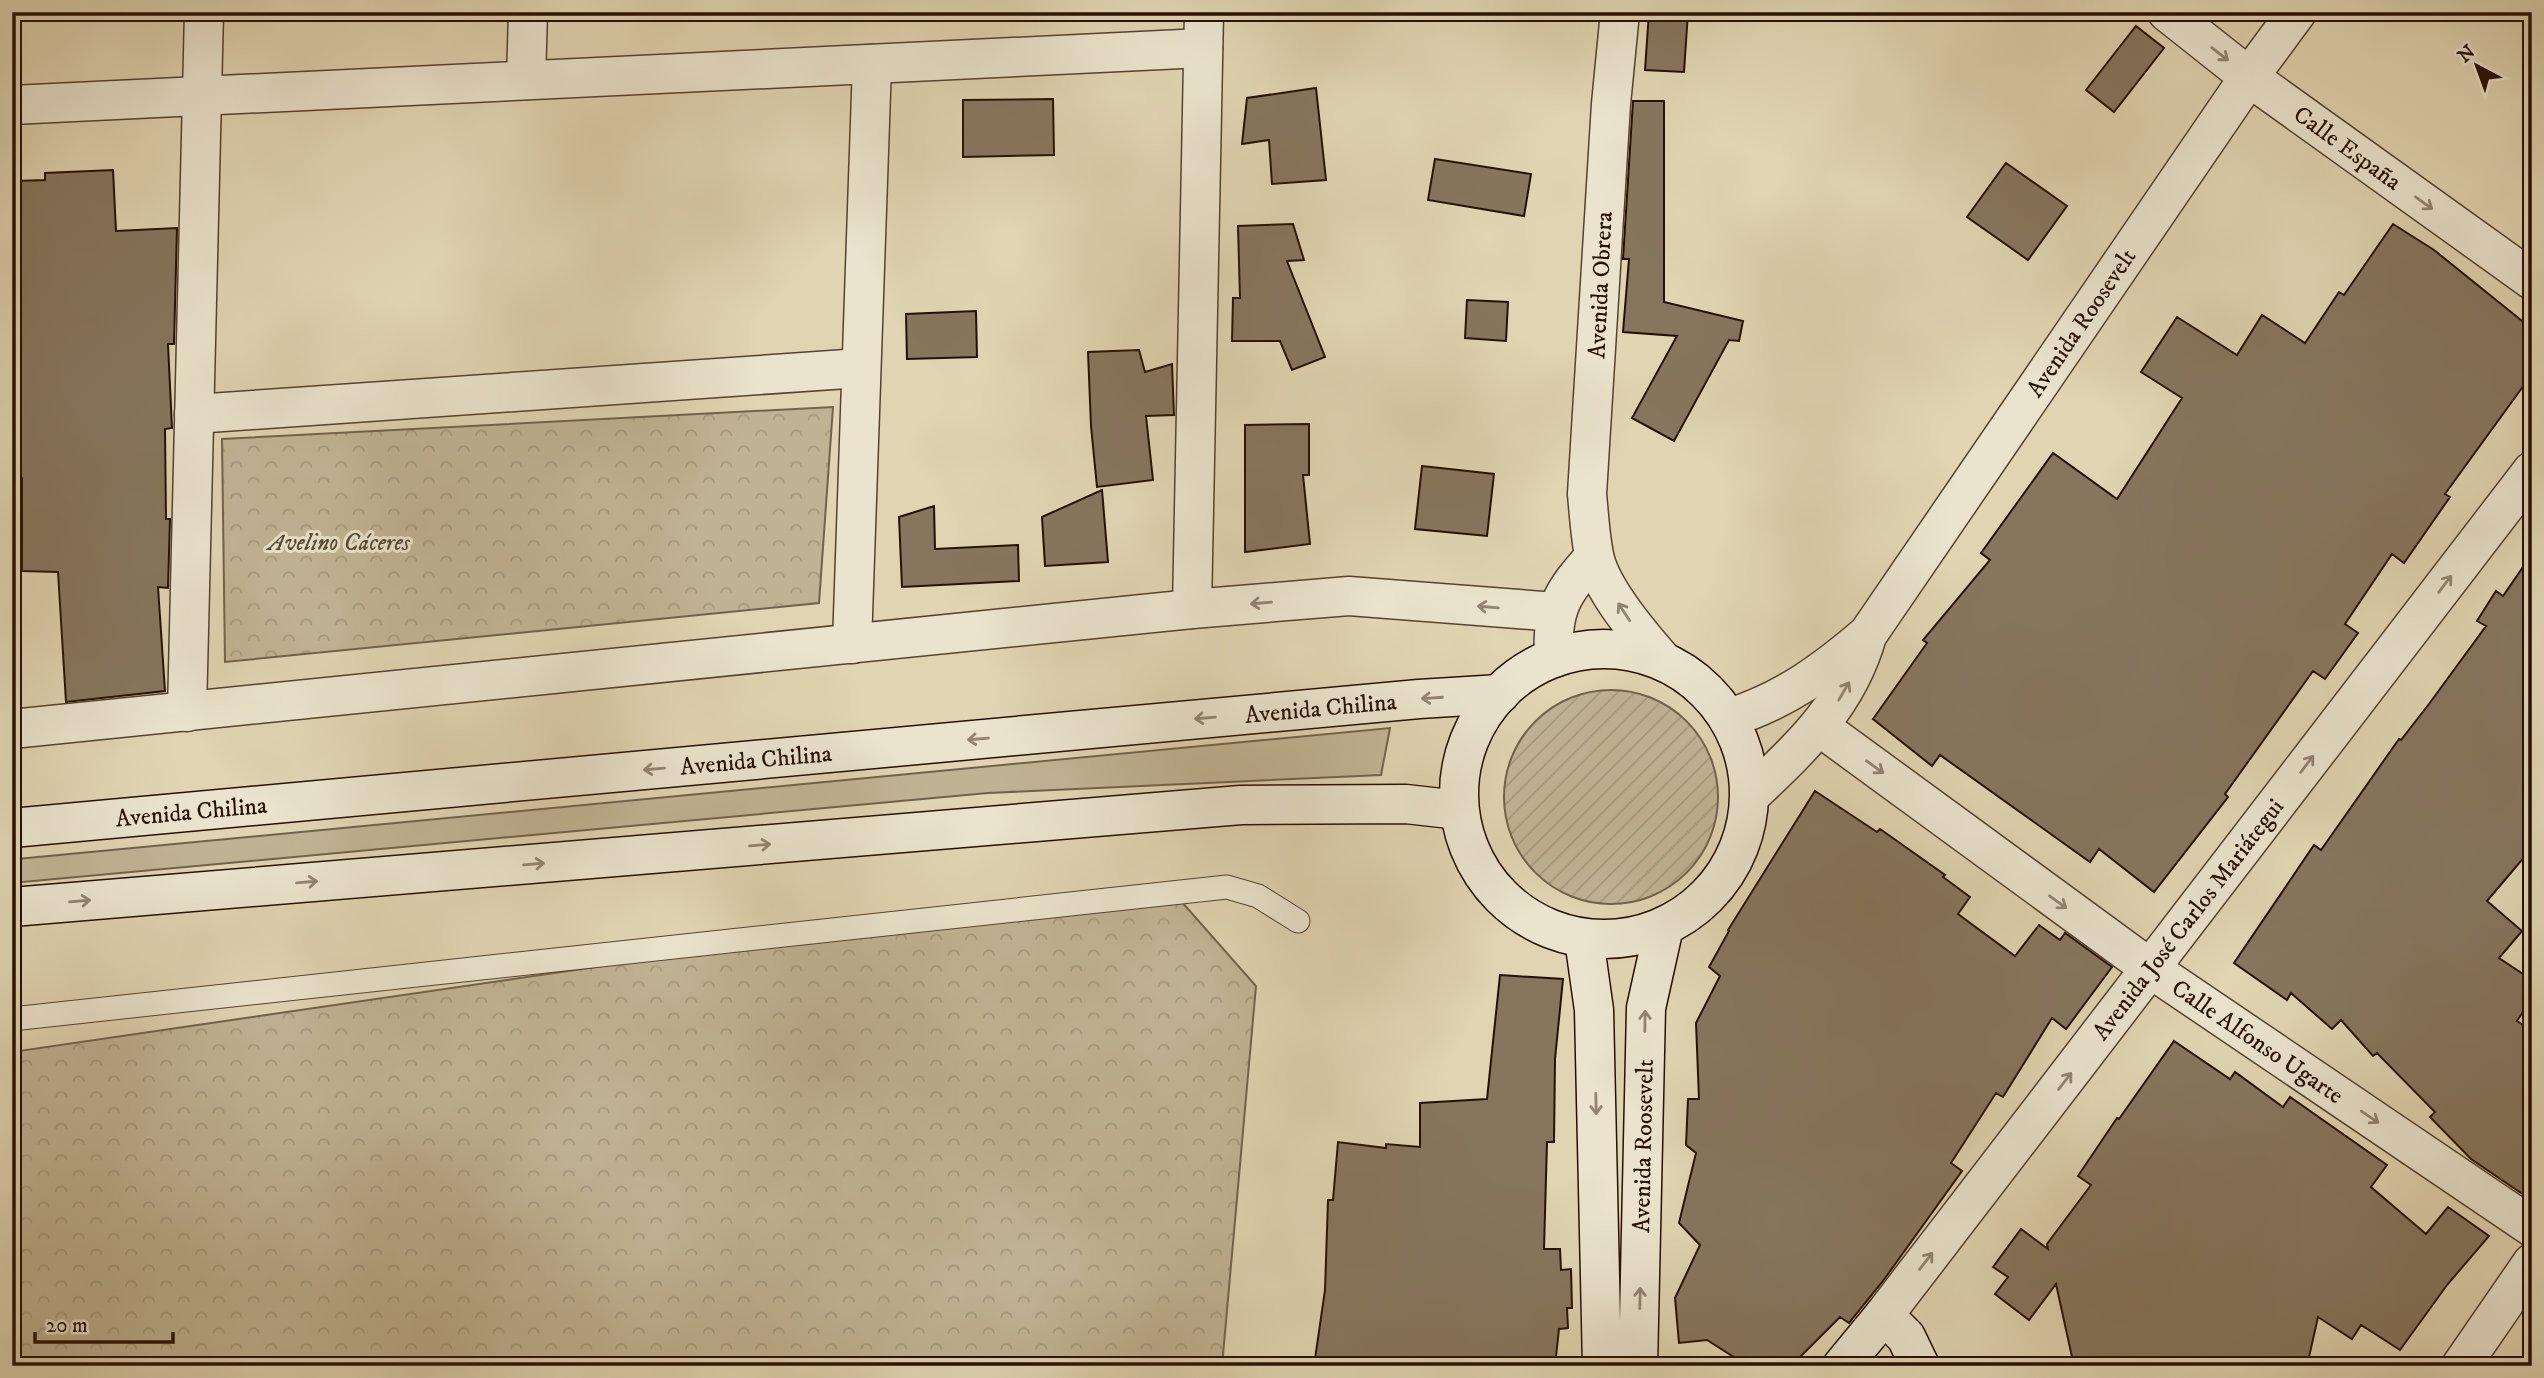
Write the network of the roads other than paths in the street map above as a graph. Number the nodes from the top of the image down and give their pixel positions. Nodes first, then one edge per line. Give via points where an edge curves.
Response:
1 (204, 12) edge
2 (528, 12) edge
3 (1620, 12) edge
4 (2166, 12) edge
5 (2297, 12) edge
6 (1203, 30) edge
7 (872, 64) junction
8 (2249, 77) junction
9 (526, 80) junction
10 (202, 96) junction
11 (12, 105) edge
12 (2532, 280) edge
13 (862, 368) junction
14 (194, 414) junction
15 (2532, 471) edge
16 (1594, 557) junction
17 (1192, 609) junction
18 (1556, 612) junction
19 (1868, 634) junction
20 (852, 644) junction
21 (1554, 658) junction
22 (1663, 661) junction
23 (1500, 694) junction
24 (187, 712) junction
25 (1729, 718) junction
26 (1820, 727) junction
27 (12, 729) edge
28 (1750, 796) junction
29 (1459, 810) junction
30 (12, 828) edge
31 (12, 907) edge
32 (1298, 921) dead end
33 (1664, 927) junction
34 (1584, 939) junction
35 (2151, 969) junction
36 (12, 1019) edge
37 (2532, 1227) edge
38 (2532, 1263) edge
39 (1884, 1315) junction
40 (1602, 1366) edge
41 (1638, 1366) edge
42 (1842, 1366) edge
43 (1920, 1366) edge
44 (2461, 1366) edge

1 - 10 street
2 - 9 street
3 - 16 street, Avenida Obrera via 1587,494
4 -> 8 street, Calle España
5 - 8 street, Avenida Roosevelt
6 - 7 street
6 - 17 street
7 - 9 street
7 - 13 street
8 -> 12 street, Calle España
8 - 19 street, Avenida Roosevelt
9 - 10 street
10 - 11 street
10 - 14 street
13 - 14 street
13 - 20 street
14 - 24 street
35 -> 15 street, Avenida José Carlos Mariátegui
16 - 18 street via 1566,591
22 -> 16 street, Avenida Obrera via 1604,581
18 -> 17 street via 1349,596
17 - 20 street
18 - 21 street
19 - 25 street, Avenida Roosevelt via 1776,701
26 -> 19 street, Avenida Roosevelt via 1849,683
20 - 24 street
21 - 22 street via 1609,649
21 - 23 street via 1525,673
22 - 25 street via 1689,675
23 - 29 street via 1480,718 1467,748
23 -> 30 street, Avenida Chilina
24 - 27 street
25 - 28 street via 1748,769
26 - 28 street, Avenida Roosevelt
26 -> 35 street, Calle Alfonso Ugarte
28 - 33 street via 1739,850 1726,874 1687,914
31 -> 29 street via 1241,806 1406,804
29 - 34 street via 1466,841 1499,896 1525,917
32 - 36 lane via 1258,897 1227,887
33 - 34 street via 1625,939
41 -> 33 street, Avenida Roosevelt via 1646,1008
34 -> 40 street, Avenida Roosevelt via 1594,1010
35 -> 37 street, Calle Alfonso Ugarte
39 -> 35 street, Avenida José Carlos Mariátegui
38 - 44 street
39 - 42 street, Avenida José Carlos Mariátegui
39 - 43 street via 1906,1337

